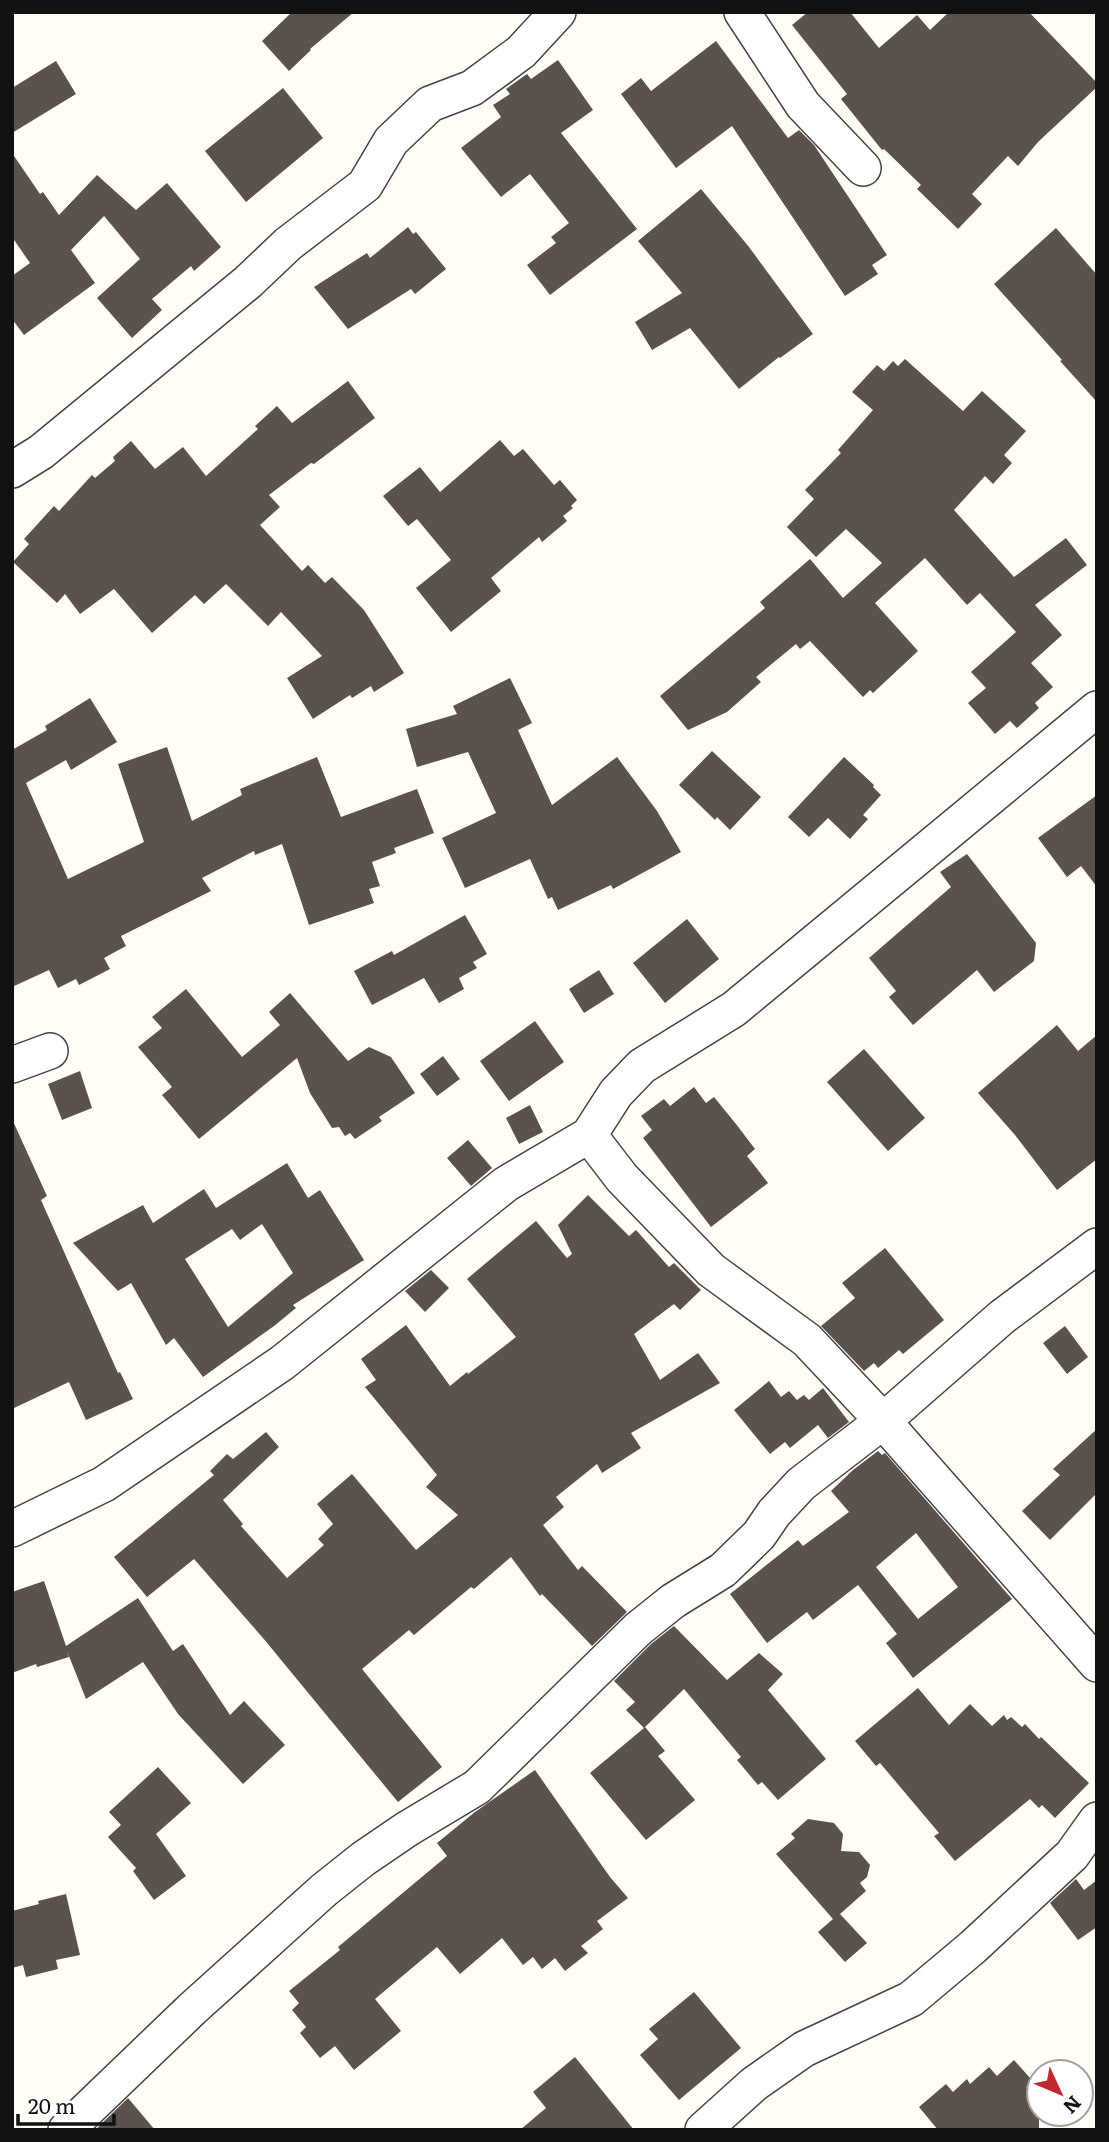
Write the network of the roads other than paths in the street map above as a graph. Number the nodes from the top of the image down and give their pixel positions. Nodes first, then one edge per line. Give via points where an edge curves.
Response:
1 (558, 12) edge
2 (741, 12) edge
3 (863, 168) dead end
4 (12, 470) edge
5 (1097, 709) edge
6 (50, 1051) dead end
7 (12, 1065) edge
8 (589, 1135) junction
9 (1097, 1246) edge
10 (883, 1421) junction
11 (12, 1530) edge
12 (1097, 1664) edge
13 (1097, 1820) edge
14 (66, 2130) edge
15 (703, 2130) edge

1 - 4 street via 521,52 482,81 430,104 391,141 365,186 288,244 41,452
2 - 3 street via 803,105
5 - 8 street via 734,1009 642,1066 616,1093
6 - 7 street
8 - 10 street via 622,1178 711,1270 807,1340
8 - 11 street via 506,1184 282,1363 104,1483
9 - 10 street via 1002,1317
10 - 12 street
10 - 14 street via 801,1484 760,1535 723,1570 638,1629 477,1787 374,1851 324,1890
13 - 15 street via 1072,1855 911,1999 804,2049 754,2084

